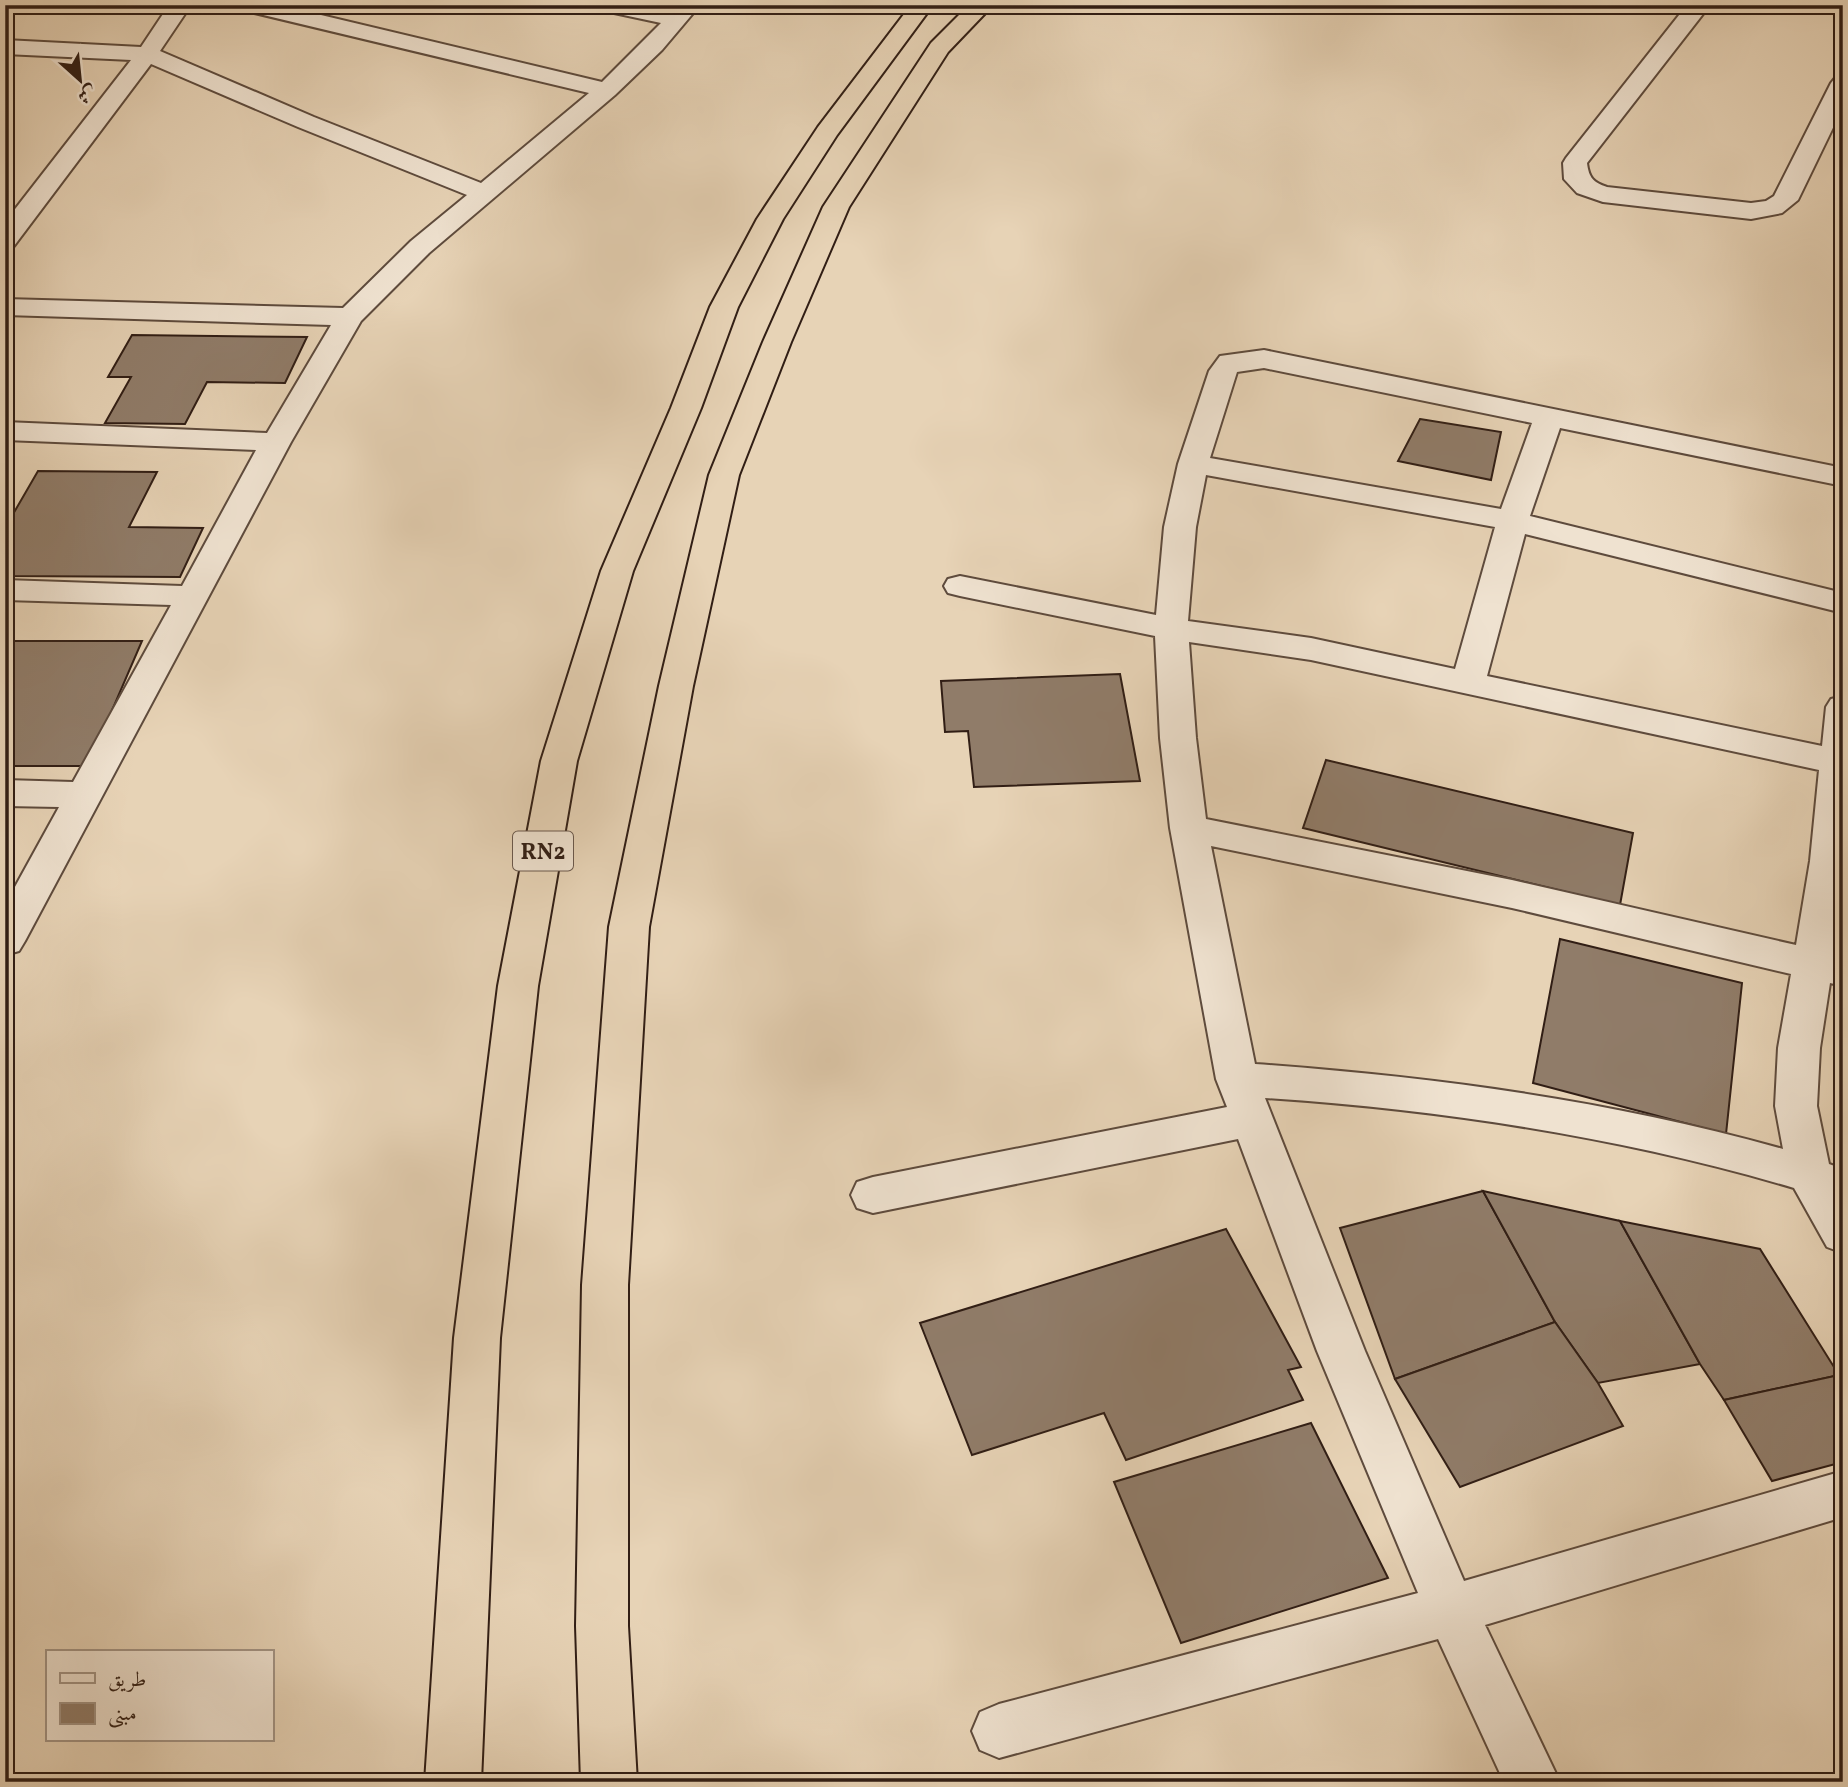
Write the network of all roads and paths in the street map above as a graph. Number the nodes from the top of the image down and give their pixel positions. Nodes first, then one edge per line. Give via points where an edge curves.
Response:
1 (180, 5) edge
2 (250, 5) edge
3 (608, 5) edge
4 (922, 5) edge
5 (982, 5) edge
6 (1699, 5) edge
7 (683, 13) edge
8 (5, 47) edge
9 (147, 54) junction
10 (1843, 83) edge
11 (607, 90) junction
12 (1818, 137) junction
13 (1843, 141) edge
14 (485, 192) junction
15 (5, 240) edge
16 (5, 307) edge
17 (350, 317) junction
18 (1549, 416) junction
19 (5, 432) edge
20 (276, 442) junction
21 (1193, 464) junction
22 (1843, 477) edge
23 (1513, 521) junction
24 (960, 586) dead end
25 (5, 590) edge
26 (192, 596) junction
27 (1843, 603) edge
28 (1171, 629) junction
29 (1468, 682) junction
30 (1841, 737) edge
31 (5, 793) edge
32 (84, 795) junction
33 (1189, 828) junction
34 (5, 942) edge
35 (1828, 967) edge
36 (1237, 1079) junction
37 (1253, 1119) junction
38 (1826, 1181) edge
39 (873, 1195) dead end
40 (1843, 1234) edge
41 (1843, 1494) edge
42 (1451, 1610) junction
43 (999, 1731) dead end
44 (453, 1782) edge
45 (609, 1782) edge
46 (1533, 1782) edge

1 - 9 street
2 - 11 street
3 - 7 street
4 - 44 highway, RN2 via 769,219 724,307 617,571 559,761 518,986 477,1338
5 - 45 highway via 939,48 836,207 724,475 676,685 629,926 604,1285 602,1626
6 - 12 street via 1575,163 1577,179 1602,194 1762,210 1785,200
7 - 11 street
8 - 9 street
9 - 14 street
9 - 15 street
10 - 12 street
11 - 14 street
12 - 13 street
14 - 17 street via 420,247
16 - 17 street
17 - 20 street
18 - 21 street via 1247,359 1230,362 1223,371
18 - 22 street
18 - 23 street
19 - 20 street
20 - 26 street
21 - 23 street
21 - 28 street via 1180,527
23 - 27 street
23 - 29 street
24 - 28 street
25 - 26 street
26 - 32 street
28 - 29 street via 1311,649
28 - 33 street
29 - 30 street
30 - 35 street via 1829,861
31 - 32 street
32 - 34 street
33 - 35 street via 1512,894
33 - 36 street
35 - 38 street via 1799,1048 1796,1106
36 - 37 street
36 - 38 street via 1432,1096 1644,1132
37 - 39 street
37 - 42 street via 1340,1352
38 - 40 street
41 - 42 street
42 - 43 street
42 - 46 street

